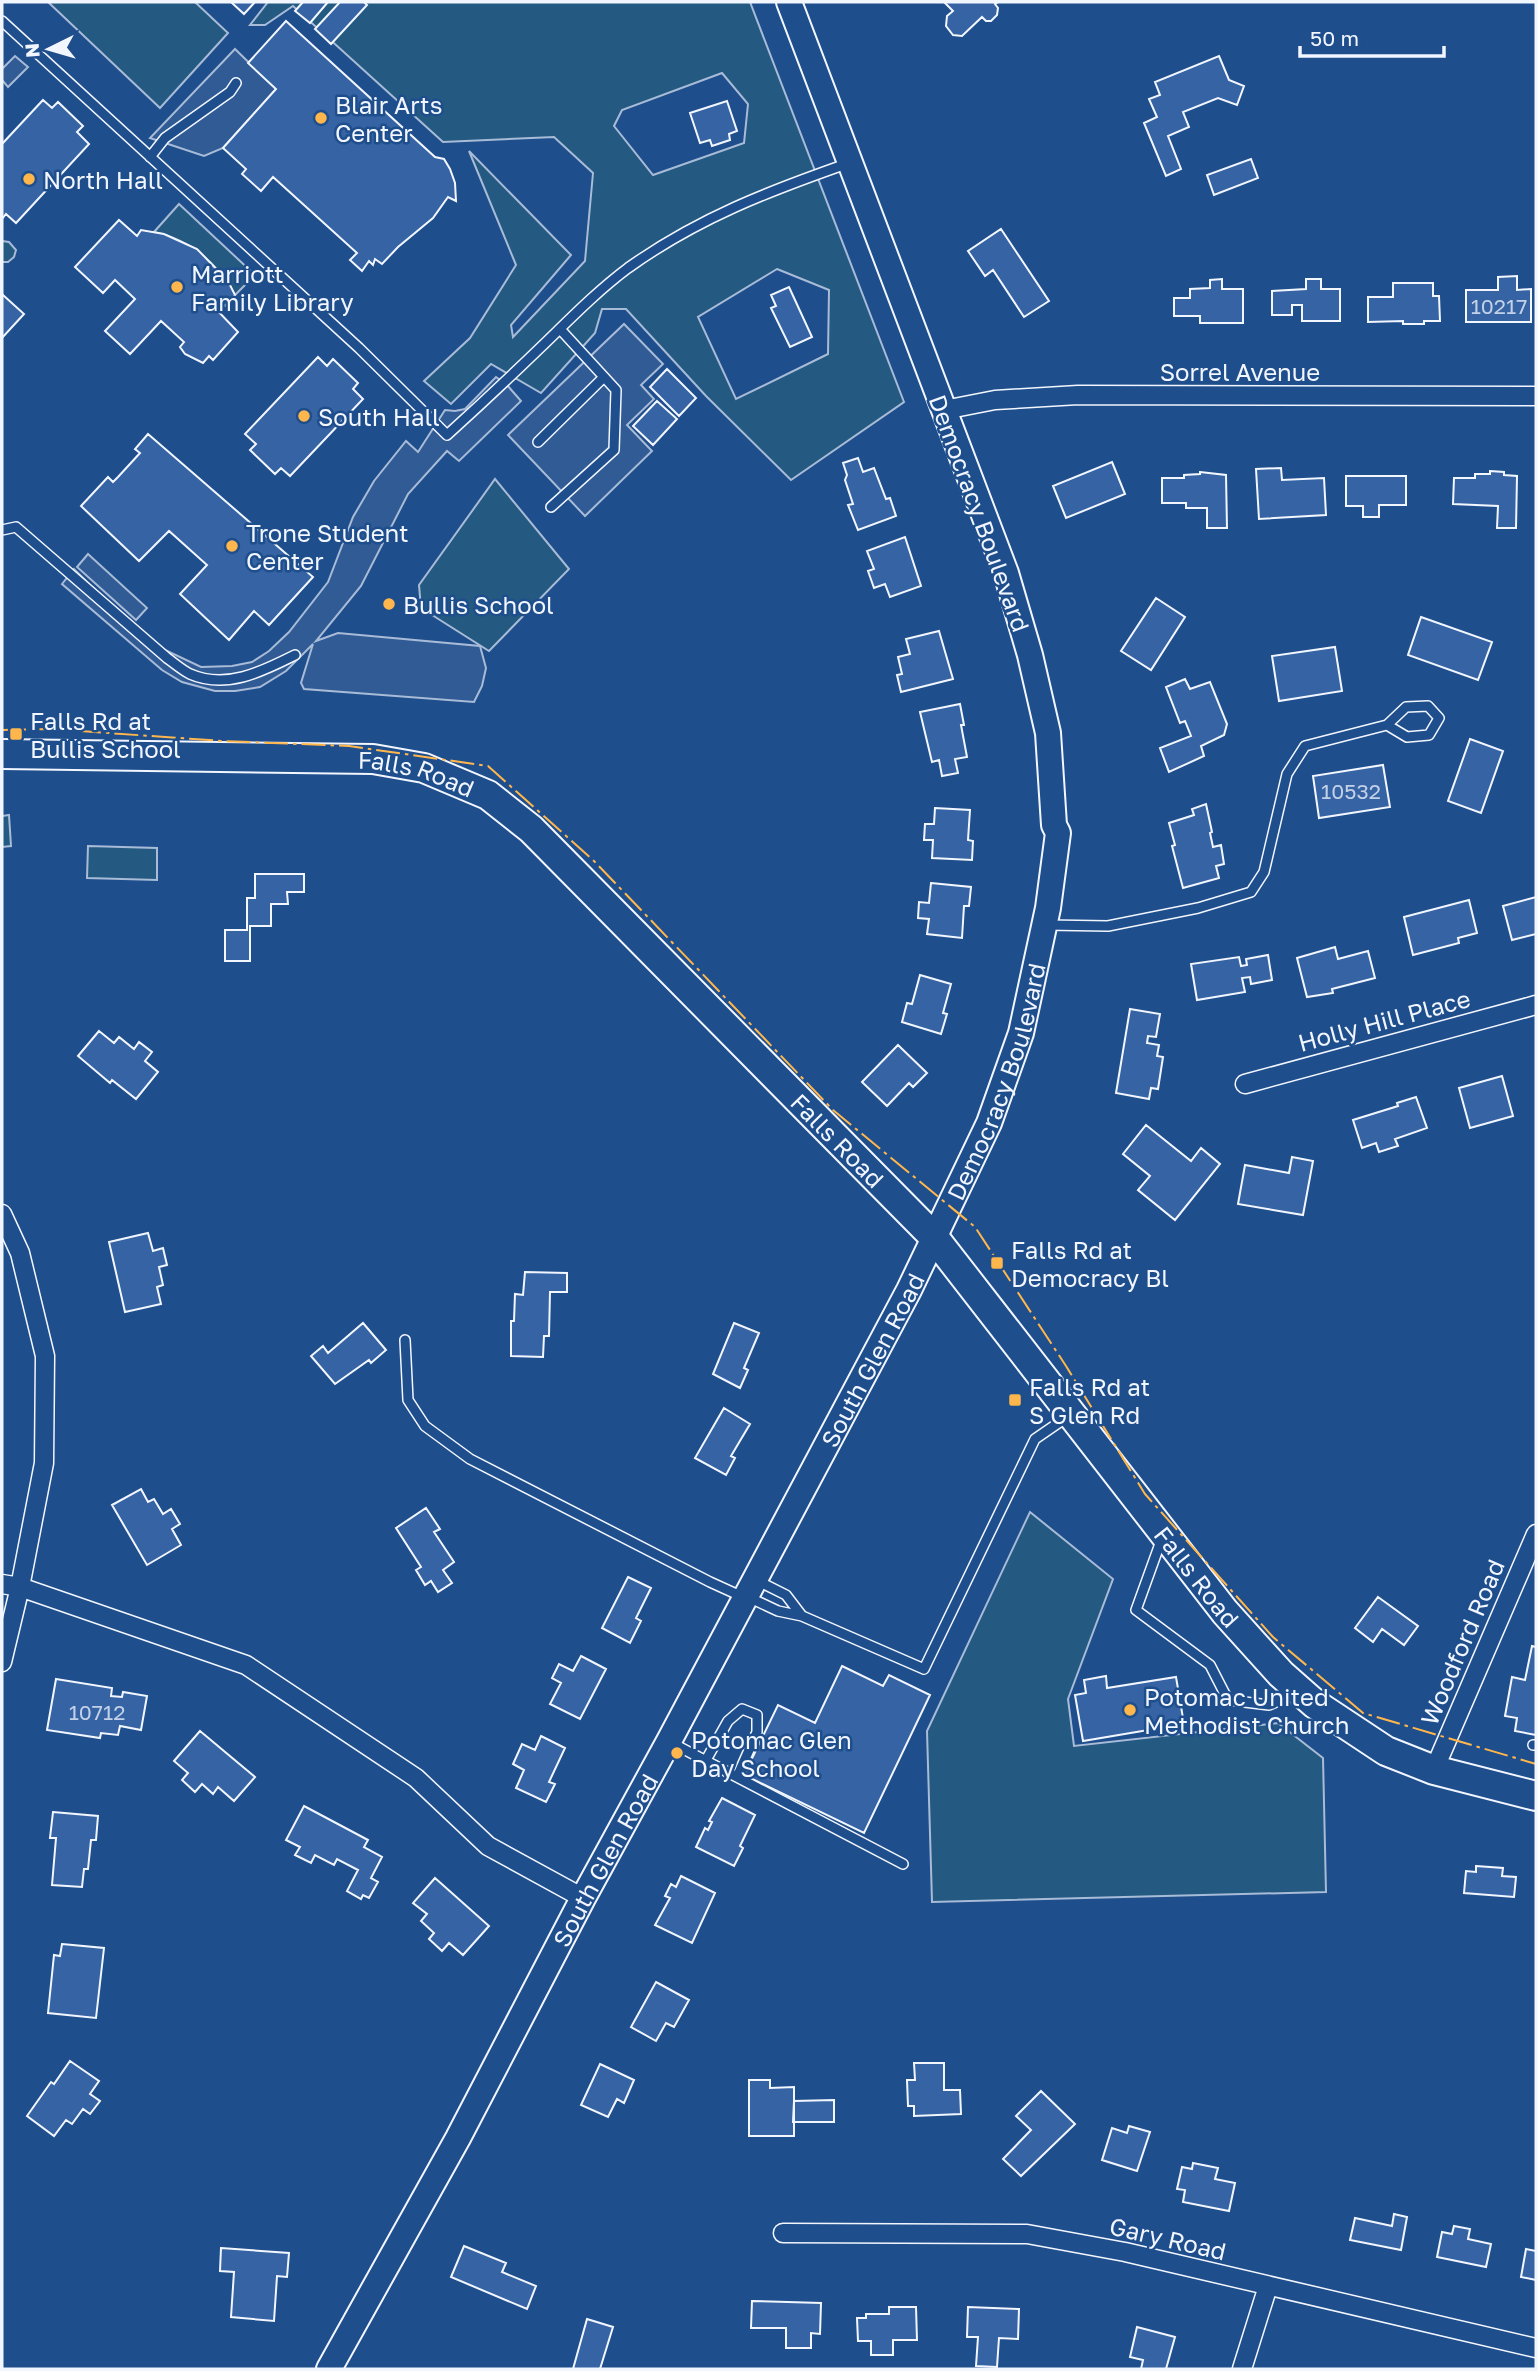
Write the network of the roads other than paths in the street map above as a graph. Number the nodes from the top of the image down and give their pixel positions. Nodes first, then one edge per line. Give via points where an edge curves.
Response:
1 (789, 2) edge
2 (2, 21) edge
3 (236, 83) dead end
4 (150, 157) junction
5 (849, 163) junction
6 (560, 329) junction
7 (604, 377) junction
8 (1536, 396) edge
9 (944, 410) junction
10 (538, 442) dead end
11 (551, 507) dead end
12 (2, 530) edge
13 (295, 655) dead end
14 (1387, 725) junction
15 (2, 754) edge
16 (1044, 925) junction
17 (1536, 1005) edge
18 (1245, 1084) dead end
19 (2, 1214) edge
20 (933, 1236) junction
21 (405, 1340) dead end
22 (1071, 1414) junction
23 (1164, 1533) junction
24 (1536, 1534) edge
25 (2, 1584) edge
26 (20, 1587) junction
27 (749, 1591) junction
28 (802, 1616) junction
29 (2, 1662) edge
30 (1301, 1692) junction
31 (669, 1741) junction
32 (706, 1760) junction
33 (1434, 1770) junction
34 (737, 1777) junction
35 (1534, 1792) edge
36 (903, 1864) dead end
37 (583, 1898) junction
38 (783, 2233) dead end
39 (1268, 2286) junction
40 (1536, 2347) edge
41 (329, 2369) edge
42 (1242, 2369) edge

1 - 5 main road, Democracy Boulevard
2 - 4 lane
3 - 4 lane via 165,138
4 - 6 lane via 447,435
5 - 6 lane via 704,220 629,268
5 - 9 main road, Democracy Boulevard
6 - 7 lane
7 - 10 lane
7 - 11 lane via 616,390 614,450
8 - 9 street, Sorrel Avenue via 1078,395 995,400
9 - 16 main road, Democracy Boulevard via 1006,573 1048,733 1058,833
12 - 13 lane via 16,527 189,674 241,678
14 - 14 lane via 1407,737 1429,734 1439,718 1428,706 1406,707
14 - 16 lane via 1305,746 1287,774 1264,872 1251,892 1108,926
15 - 20 main road, Falls Road via 373,759 424,768 488,795 531,829
16 - 20 main road, Democracy Boulevard via 1016,1046 989,1123
17 - 18 street, Holly Hill Place
19 - 26 street via 20,1253 45,1356 44,1463
20 - 22 main road, Falls Road
20 - 27 main road, South Glen Road via 909,1290
21 - 27 lane via 408,1400 425,1426 470,1459 710,1583
22 - 23 main road, Falls Road
22 - 28 lane via 1035,1439 924,1669
23 - 30 main road, Falls Road via 1225,1612
23 - 30 lane via 1136,1610 1210,1665 1228,1700 1269,1704
24 - 33 street, Woodford Road
25 - 26 street
26 - 29 street
26 - 37 street via 246,1665 416,1778 488,1846
27 - 28 lane via 778,1611
27 - 28 lane via 786,1595
27 - 31 main road, South Glen Road
30 - 33 main road, Falls Road via 1386,1751
31 - 32 lane
31 - 37 main road, South Glen Road
32 - 34 lane
32 - 34 lane via 728,1721 742,1709 757,1715 757,1732
33 - 35 main road, Falls Road
34 - 36 lane
37 - 41 main road, South Glen Road via 458,2138
38 - 39 street, Gary Road via 1027,2234
39 - 40 street, Gary Road
39 - 42 street

